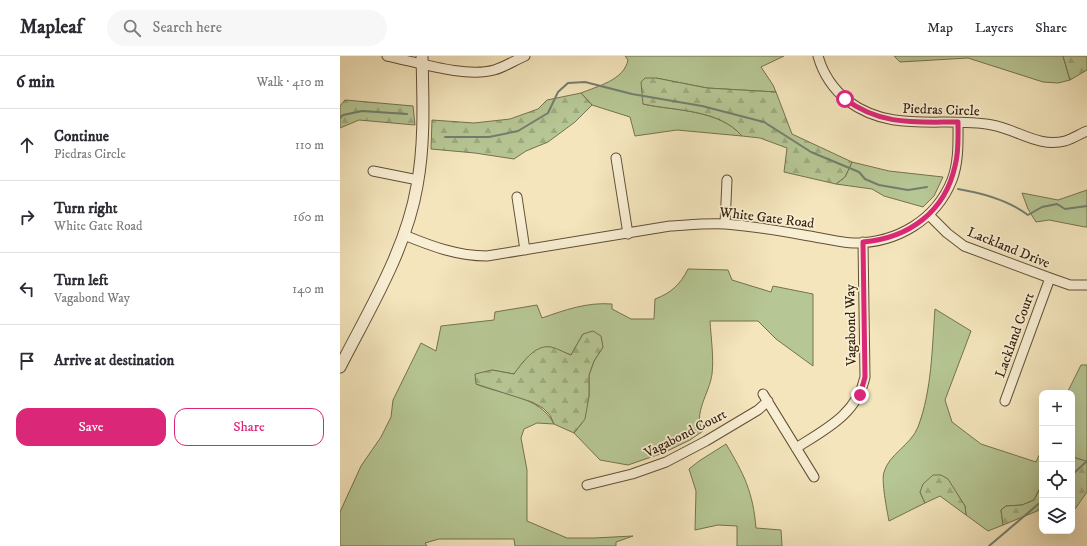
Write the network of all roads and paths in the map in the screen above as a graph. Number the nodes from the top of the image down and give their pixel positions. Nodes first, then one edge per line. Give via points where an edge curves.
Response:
1 (387, 56) edge
2 (525, 56) edge
3 (818, 56) edge
4 (422, 60) edge
5 (958, 122) junction
6 (1087, 131) edge
7 (616, 158) dead end
8 (373, 171) dead end
9 (418, 180) junction
10 (727, 180) dead end
11 (517, 197) dead end
12 (929, 215) junction
13 (725, 224) junction
14 (628, 234) junction
15 (404, 235) junction
16 (863, 242) junction
17 (525, 250) junction
18 (1050, 278) junction
19 (1087, 285) edge
20 (342, 360) edge
21 (1005, 401) dead end
22 (796, 448) junction
23 (814, 477) dead end
24 (587, 485) dead end

1 - 4 street
2 - 4 street via 504,67 483,72 465,71
3 - 5 street, Piedras Circle via 832,86 856,107 868,113 892,120
4 - 9 street via 424,128
5 - 6 street, Piedras Circle via 992,125 1047,142 1065,141
5 - 12 street, White Gate Road via 957,153 952,179
7 - 14 street
8 - 9 street
9 - 15 street
10 - 13 street
11 - 17 street
12 - 16 street, White Gate Road via 898,235 881,241
12 - 18 street, Lackland Drive via 964,246
13 - 14 street, White Gate Road via 670,226
13 - 16 street, White Gate Road via 839,241
14 - 17 street, White Gate Road
15 - 17 street, White Gate Road via 459,254 486,256
15 - 20 street via 393,262
16 - 22 street, Vagabond Way via 863,387 844,416
18 - 19 street, Lackland Drive via 1070,284
18 - 21 street, Lackland Court
22 - 23 street, Vagabond Court
22 - 24 street, Vagabond Court via 766,398 758,410 666,462 632,474

